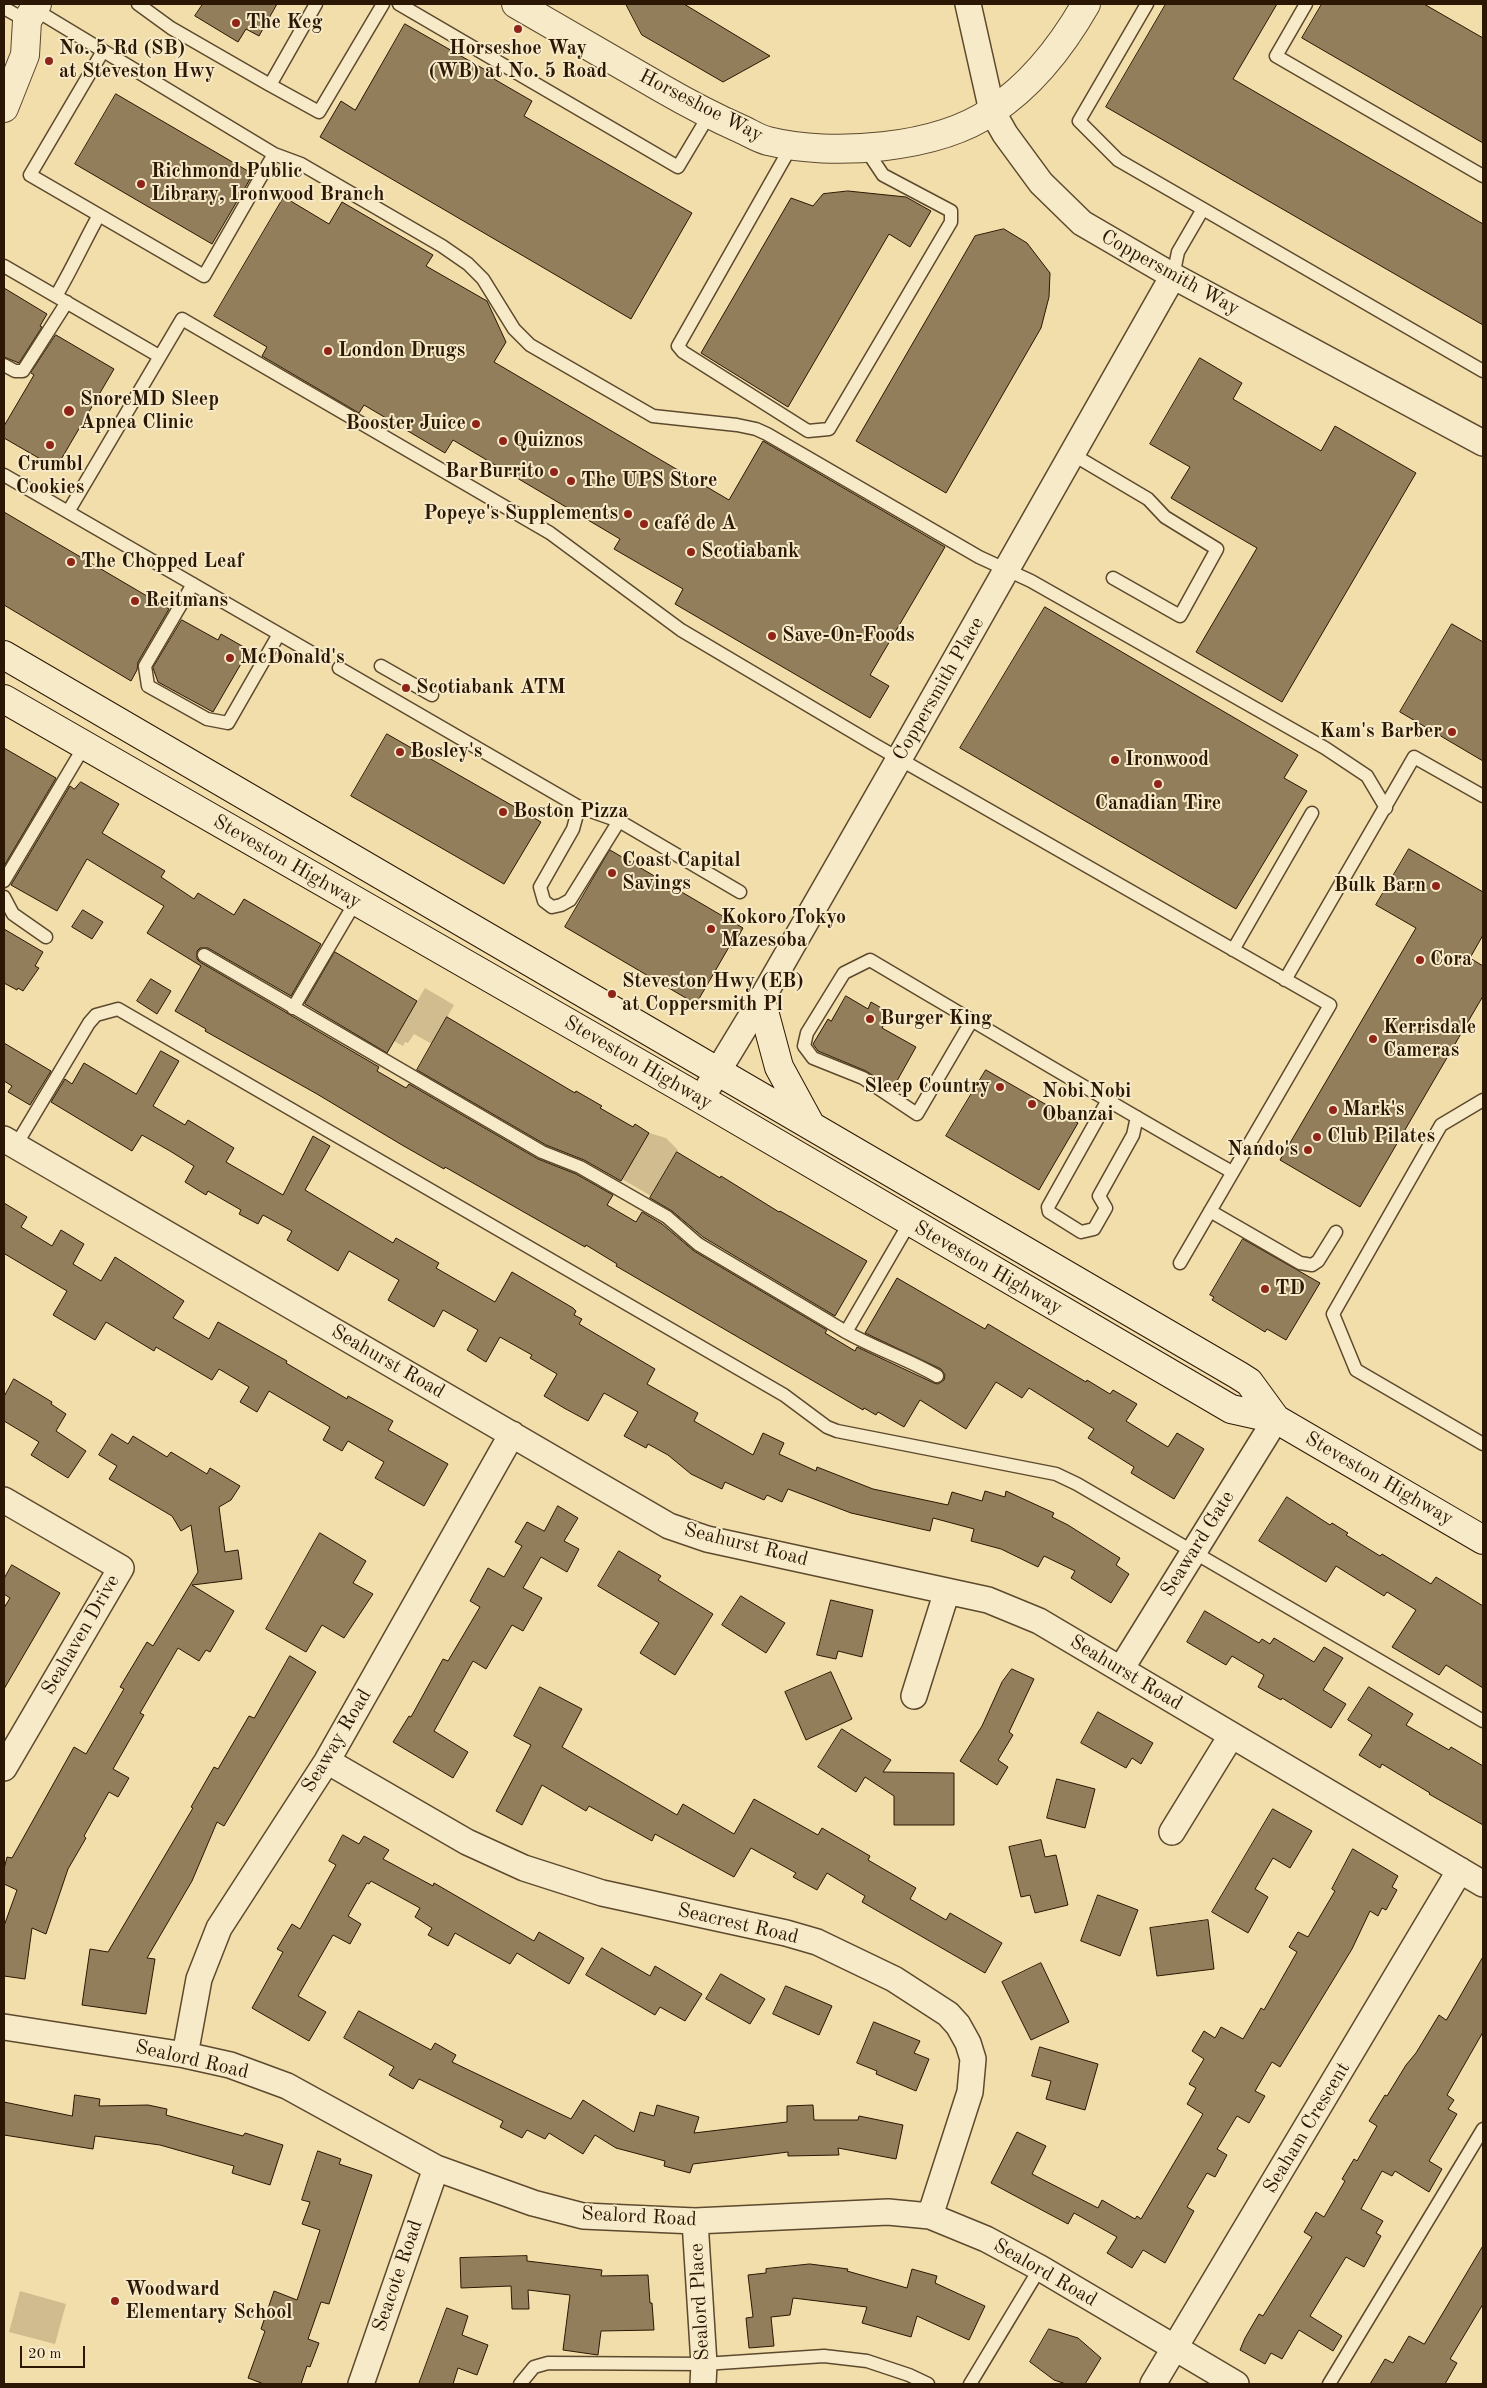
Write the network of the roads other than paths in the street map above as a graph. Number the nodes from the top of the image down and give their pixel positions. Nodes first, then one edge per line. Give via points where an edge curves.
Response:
1 (316, 4) edge
2 (383, 4) edge
3 (400, 4) edge
4 (516, 4) edge
5 (968, 4) edge
6 (1086, 4) edge
7 (1147, 4) edge
8 (1306, 4) edge
9 (143, 5) edge
10 (4, 8) edge
11 (33, 12) edge
12 (4, 35) edge
13 (103, 51) junction
14 (270, 85) junction
15 (4, 108) edge
16 (992, 111) junction
17 (709, 114) junction
18 (792, 145) junction
19 (865, 148) junction
20 (274, 154) junction
21 (1483, 176) edge
22 (1203, 209) junction
23 (98, 215) junction
24 (4, 266) edge
25 (1173, 276) junction
26 (62, 299) junction
27 (160, 356) junction
28 (4, 365) edge
29 (1483, 371) edge
30 (1483, 443) edge
31 (1072, 454) junction
32 (4, 475) edge
33 (68, 512) junction
34 (1006, 571) junction
35 (1113, 578) dead end
36 (193, 584) junction
37 (279, 634) junction
38 (4, 655) edge
39 (319, 657) dead end
40 (4, 663) edge
41 (381, 666) dead end
42 (339, 668) dead end
43 (40, 677) junction
44 (432, 695) dead end
45 (4, 699) edge
46 (85, 745) junction
47 (899, 759) junction
48 (1483, 796) edge
49 (579, 806) junction
50 (1386, 808) junction
51 (1312, 813) dead end
52 (619, 821) junction
53 (4, 881) edge
54 (740, 892) dead end
55 (4, 898) edge
56 (356, 901) junction
57 (46, 937) dead end
58 (1234, 950) junction
59 (204, 955) dead end
60 (1285, 980) junction
61 (761, 1000) junction
62 (293, 1008) junction
63 (972, 1020) junction
64 (717, 1070) junction
65 (701, 1099) junction
66 (1108, 1100) junction
67 (1483, 1100) edge
68 (1137, 1117) junction
69 (810, 1126) junction
70 (10, 1142) edge
71 (1232, 1172) junction
72 (1210, 1211) junction
73 (910, 1222) junction
74 (1336, 1232) dead end
75 (1180, 1264) dead end
76 (846, 1332) junction
77 (937, 1376) dead end
78 (1276, 1419) junction
79 (512, 1434) junction
80 (1483, 1444) edge
81 (4, 1500) edge
82 (1483, 1540) edge
83 (1192, 1553) junction
84 (947, 1591) junction
85 (1121, 1670) junction
86 (914, 1696) dead end
87 (1483, 1721) edge
88 (1232, 1736) junction
89 (327, 1761) junction
90 (4, 1768) edge
91 (1172, 1832) dead end
92 (1460, 1870) junction
93 (1483, 1884) edge
94 (4, 2027) edge
95 (185, 2055) junction
96 (1483, 2129) edge
97 (436, 2168) junction
98 (930, 2216) junction
99 (695, 2221) junction
100 (1040, 2268) junction
101 (1175, 2348) junction
102 (703, 2374) edge
103 (361, 2384) edge
104 (520, 2384) edge
105 (928, 2384) edge
106 (970, 2384) edge
107 (1153, 2384) edge
108 (1236, 2384) edge
109 (1328, 2384) edge

1 - 14 lane
2 - 14 lane via 319,112
3 - 17 lane via 678,167
4 - 17 main road, Horseshoe Way
5 - 16 street, Coppersmith Way
6 - 16 main road, Horseshoe Way via 1058,49 1033,78
7 - 22 lane via 1079,121 1118,160
8 - 21 lane via 1276,56
9 - 14 lane via 171,28
10 - 11 lane
11 - 12 main road
11 - 13 lane
11 - 15 main road via 25,55
13 - 20 lane
13 - 23 lane via 30,174
16 - 19 main road, Horseshoe Way via 971,124 952,130
16 - 25 street, Coppersmith Way via 1027,165 1068,211 1104,237
17 - 18 main road, Horseshoe Way via 767,141
18 - 19 main road, Horseshoe Way via 824,150
18 - 19 lane via 678,346 808,431 830,430 951,222 951,211 883,174
20 - 23 lane via 204,276
20 - 34 lane via 301,164 468,264 483,279 520,337 637,408 668,419 756,429
22 - 25 lane via 1178,252
22 - 29 lane
23 - 26 lane via 82,245
24 - 26 lane
25 - 30 street, Coppersmith Way
25 - 31 street, Coppersmith Place
26 - 27 lane
26 - 28 lane via 23,372
27 - 33 lane
27 - 47 lane via 182,319 550,533 682,630
31 - 34 street, Coppersmith Place
31 - 35 lane via 1148,499 1165,517 1217,549 1180,616
32 - 33 lane
33 - 36 lane
34 - 47 street, Coppersmith Place
34 - 50 lane via 1031,581 1325,748 1367,776
36 - 37 lane
36 - 37 lane via 145,666 148,686 206,719 228,723
37 - 39 lane
38 - 43 main road, Steveston Highway
40 - 43 main road, Steveston Highway
41 - 44 lane
42 - 49 lane
43 - 64 main road, Steveston Highway
45 - 46 main road, Steveston Highway
46 - 53 lane
46 - 56 main road, Steveston Highway
47 - 58 lane
47 - 61 street, Coppersmith Place
48 - 50 lane via 1414,757
49 - 52 lane
49 - 52 lane via 573,829 540,887 544,901 552,907 570,900
50 - 60 lane
51 - 58 lane
52 - 54 lane
55 - 57 lane via 18,918
56 - 62 lane
56 - 65 main road, Steveston Highway
58 - 60 lane
59 - 62 lane
60 - 71 lane via 1330,1005
61 - 64 street, Coppersmith Place
61 - 69 main road via 779,1067
62 - 76 lane via 542,1152 580,1167 667,1217 698,1244
63 - 63 lane via 870,960 844,973 807,1033 804,1046 813,1058 863,1078 917,1114
63 - 66 lane
64 - 65 street, Coppersmith Place
64 - 69 main road, Steveston Highway
65 - 73 main road, Steveston Highway
66 - 68 lane
66 - 68 lane via 1048,1207 1049,1212 1081,1232 1094,1229 1106,1208 1099,1196 1133,1135
67 - 80 lane via 1441,1125 1333,1314 1356,1370
68 - 71 lane
69 - 78 main road, Steveston Highway via 1238,1375 1249,1382
70 - 79 street, Seahurst Road
70 - 83 lane via 89,1023 96,1015 118,1009 784,1395 827,1427 1056,1474
71 - 72 lane
72 - 74 lane via 1300,1263 1312,1265
72 - 75 lane
73 - 76 lane
73 - 78 main road, Steveston Highway via 1231,1409
76 - 77 lane
78 - 82 main road, Steveston Highway
78 - 83 street, Seaward Gate
79 - 84 street, Seahurst Road via 669,1526 707,1539
79 - 89 street, Seaway Road
81 - 90 street, Seahaven Drive via 121,1568
83 - 85 street, Seaward Gate
83 - 87 lane
84 - 85 street, Seahurst Road via 988,1600 1039,1621
84 - 86 street
85 - 88 street, Seahurst Road
88 - 91 street
88 - 92 street, Seahurst Road
89 - 95 street, Seaway Road via 219,1928 199,1978
89 - 98 street, Seacrest Road via 467,1842 524,1868 602,1893 816,1942 894,1979 948,2014 968,2043 973,2059 973,2077
92 - 93 street, Seahurst Road
92 - 101 street, Seaham Crescent
94 - 95 street, Sealord Road
95 - 97 street, Sealord Road via 230,2065 287,2086
96 - 109 lane
97 - 99 street, Sealord Road via 533,2204 583,2216
97 - 103 street, Seacote Road
98 - 99 street, Sealord Road via 888,2212
98 - 100 street, Sealord Road via 986,2239
99 - 102 street, Sealord Place
100 - 101 street, Sealord Road
100 - 106 lane
101 - 107 street, Seaham Crescent
101 - 108 street, Sealord Road
102 - 104 lane via 548,2363 534,2367
102 - 105 lane via 824,2356 880,2365

